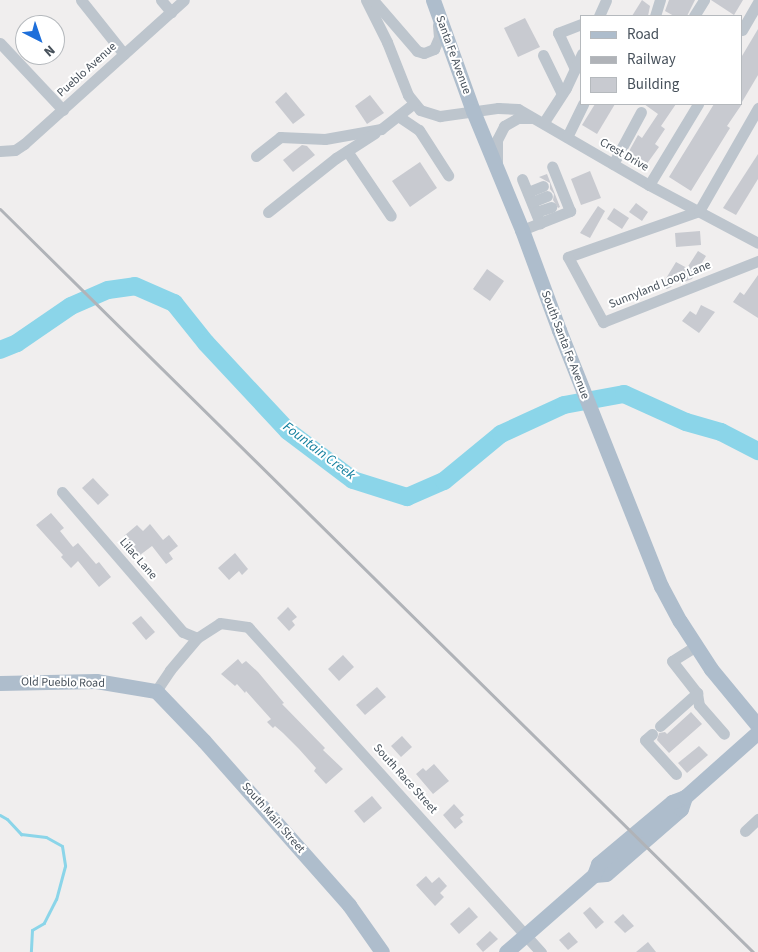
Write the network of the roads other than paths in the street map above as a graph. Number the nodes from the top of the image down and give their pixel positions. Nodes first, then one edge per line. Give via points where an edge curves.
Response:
1 (81, 0) edge
2 (160, 0) edge
3 (184, 0) edge
4 (366, 0) edge
5 (373, 0) edge
6 (606, 0) edge
7 (660, 0) edge
8 (704, 0) edge
9 (758, 2) edge
10 (435, 4) edge
11 (171, 12) junction
12 (598, 15) edge
13 (655, 15) edge
14 (696, 15) edge
15 (580, 25) edge
16 (743, 28) edge
17 (0, 43) edge
18 (124, 54) junction
19 (543, 56) dead end
20 (580, 58) edge
21 (575, 68) junction
22 (562, 94) junction
23 (413, 104) junction
24 (583, 105) edge
25 (697, 105) edge
26 (758, 108) edge
27 (63, 110) junction
28 (473, 111) junction
29 (641, 112) dead end
30 (398, 116) junction
31 (544, 122) junction
32 (381, 129) junction
33 (568, 137) junction
34 (2, 150) edge
35 (347, 151) junction
36 (256, 156) dead end
37 (613, 164) junction
38 (552, 166) dead end
39 (497, 169) junction
40 (448, 175) dead end
41 (522, 178) dead end
42 (649, 185) junction
43 (555, 193) junction
44 (534, 207) junction
45 (699, 211) junction
46 (268, 212) dead end
47 (391, 216) dead end
48 (522, 230) junction
49 (758, 243) edge
50 (758, 261) edge
51 (62, 492) dead end
52 (197, 638) junction
53 (696, 646) junction
54 (0, 683) edge
55 (156, 691) junction
56 (697, 693) junction
57 (758, 726) edge
58 (758, 732) edge
59 (724, 734) dead end
60 (676, 774) dead end
61 (758, 819) edge
62 (745, 830) dead end
63 (526, 935) junction
64 (382, 952) edge
65 (506, 952) edge
66 (541, 952) edge

1 - 18 street
2 - 11 street
3 - 11 street, Pueblo Avenue
4 - 23 street
5 - 10 street via 411,46 424,52 434,49 440,37
6 - 12 street
7 - 13 street
8 - 14 street
9 - 16 street
10 - 28 main road, Santa Fe Avenue
11 - 18 street, Pueblo Avenue
15 - 21 street via 558,33
17 - 27 street
18 - 27 street, Pueblo Avenue
19 - 22 street
20 - 21 street
21 - 22 street
22 - 31 street
23 - 28 street via 428,114 440,116
23 - 30 street
24 - 33 street
25 - 42 street
26 - 45 street
27 - 34 street, Pueblo Avenue via 15,150
28 - 31 street, Crest Drive via 510,107
28 - 39 main road, South Santa Fe Avenue
29 - 37 street
30 - 32 street
30 - 40 street via 419,130
31 - 33 street, Crest Drive
31 - 39 street via 526,116 504,126 497,140
32 - 35 street
32 - 36 street via 325,139 280,137
33 - 37 street, Crest Drive
35 - 46 street
35 - 47 street
37 - 42 street, Crest Drive
38 - 43 street
39 - 48 main road, South Santa Fe Avenue
41 - 44 street
42 - 45 street, Crest Drive
43 - 44 street
43 - 44 street
43 - 44 street via 570,211
44 - 48 street
45 - 49 street, Crest Drive
45 - 50 street, Sunnyland Loop Lane via 568,257 603,322
48 - 53 main road, South Santa Fe Avenue via 653,568 673,610
51 - 52 street, Lilac Lane via 183,632
52 - 55 street
52 - 63 street, South Race Street via 220,622 248,626
53 - 56 street via 672,661
53 - 57 main road, South Santa Fe Avenue
54 - 55 main road, Old Pueblo Road via 96,681
55 - 64 main road, South Main Street via 349,905
56 - 59 street via 699,705
56 - 60 street via 645,740
58 - 63 main road via 684,797 672,802 598,864 594,875
61 - 62 street
63 - 65 main road
63 - 66 street, South Race Street

